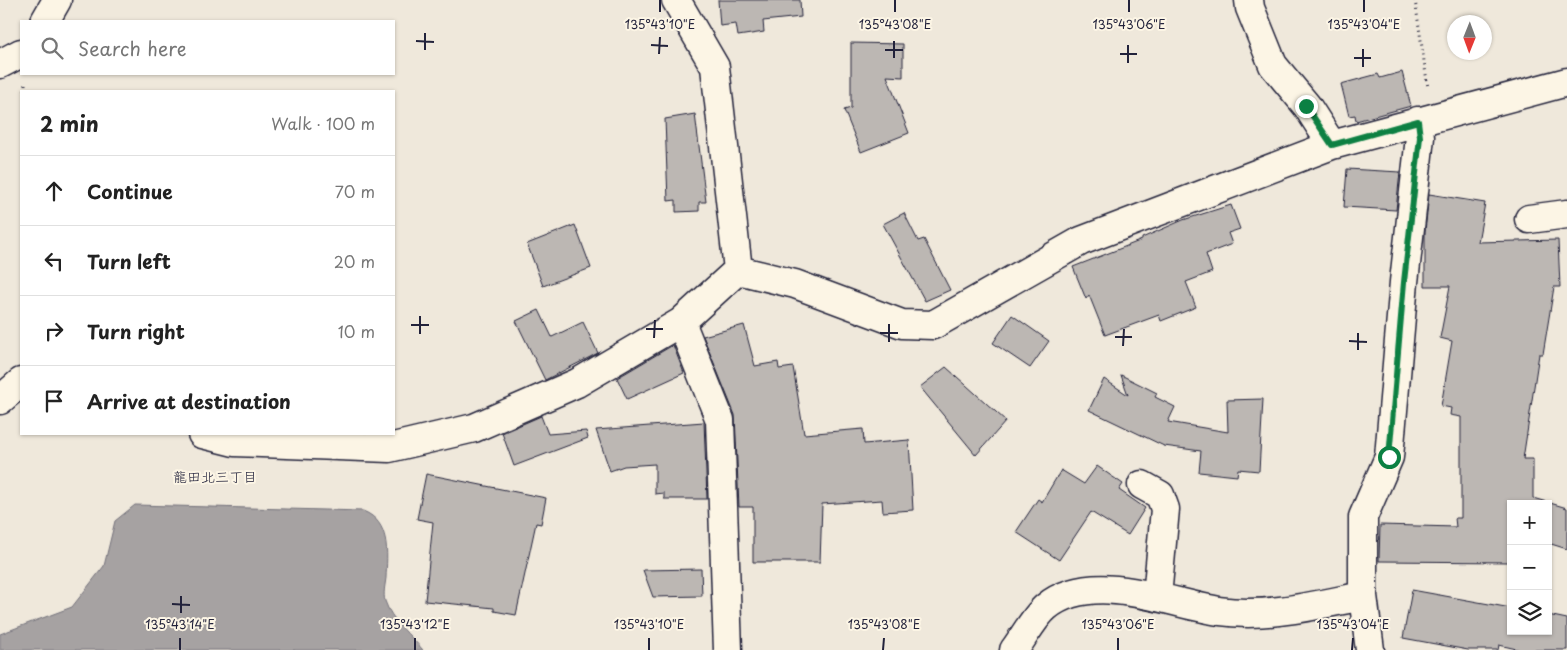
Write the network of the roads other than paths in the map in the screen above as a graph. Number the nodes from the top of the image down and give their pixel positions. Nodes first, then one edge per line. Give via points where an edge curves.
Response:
1 (57, 0) edge
2 (676, 0) edge
3 (1249, 0) edge
4 (46, 20) edge
5 (20, 54) edge
6 (0, 64) edge
7 (1567, 82) edge
8 (1425, 119) junction
9 (1332, 145) junction
10 (1567, 214) edge
11 (1529, 219) dead end
12 (738, 270) junction
13 (681, 322) junction
14 (20, 383) edge
15 (0, 400) edge
16 (206, 435) edge
17 (1142, 485) dead end
18 (1363, 596) junction
19 (1157, 597) junction
20 (728, 650) edge
21 (1014, 650) edge
22 (1370, 650) edge

1 - 4 street
2 - 12 street via 716,67
3 - 9 street via 1273,65
5 - 6 street
7 - 8 street
8 - 9 street
8 - 18 street via 1420,137 1404,282 1389,457 1363,517
9 - 12 street via 1081,241 933,325 902,324 795,284
10 - 11 street
12 - 13 street
13 - 16 street via 578,383 474,428 389,448 234,442
13 - 20 street via 720,420
14 - 15 street
17 - 19 street via 1160,495 1165,508
18 - 19 street via 1281,612 1220,611
18 - 22 street
19 - 21 street via 1092,589 1068,594 1045,607

